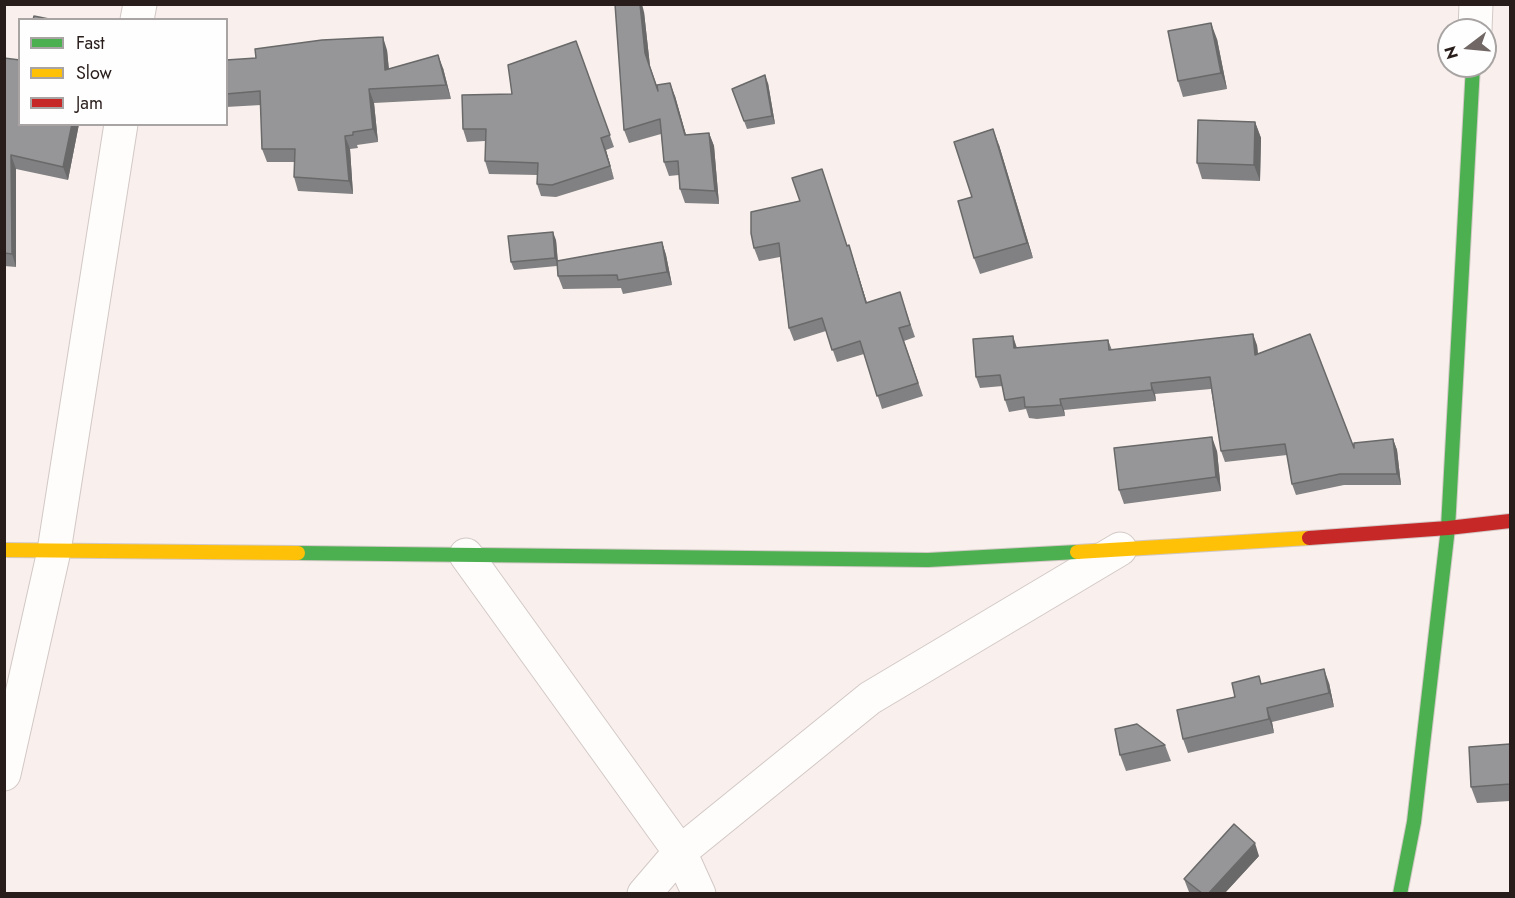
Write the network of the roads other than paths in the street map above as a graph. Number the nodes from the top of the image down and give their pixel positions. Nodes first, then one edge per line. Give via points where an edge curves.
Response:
1 (1472, 78) edge
2 (121, 126) edge
3 (1510, 521) edge
4 (1448, 528) junction
5 (1120, 549) junction
6 (4, 550) edge
7 (54, 551) junction
8 (466, 555) junction
9 (4, 774) edge
10 (680, 852) junction
11 (618, 894) edge
12 (644, 894) edge
13 (699, 894) edge
14 (1400, 894) edge

1 - 4 street
2 - 7 street
3 - 4 street
4 - 5 street
4 - 14 street via 1414,822
5 - 8 street via 928,560
5 - 10 street via 870,698
6 - 7 street
7 - 8 street
7 - 9 street
8 - 10 street
10 - 11 street
10 - 12 street
10 - 13 street

